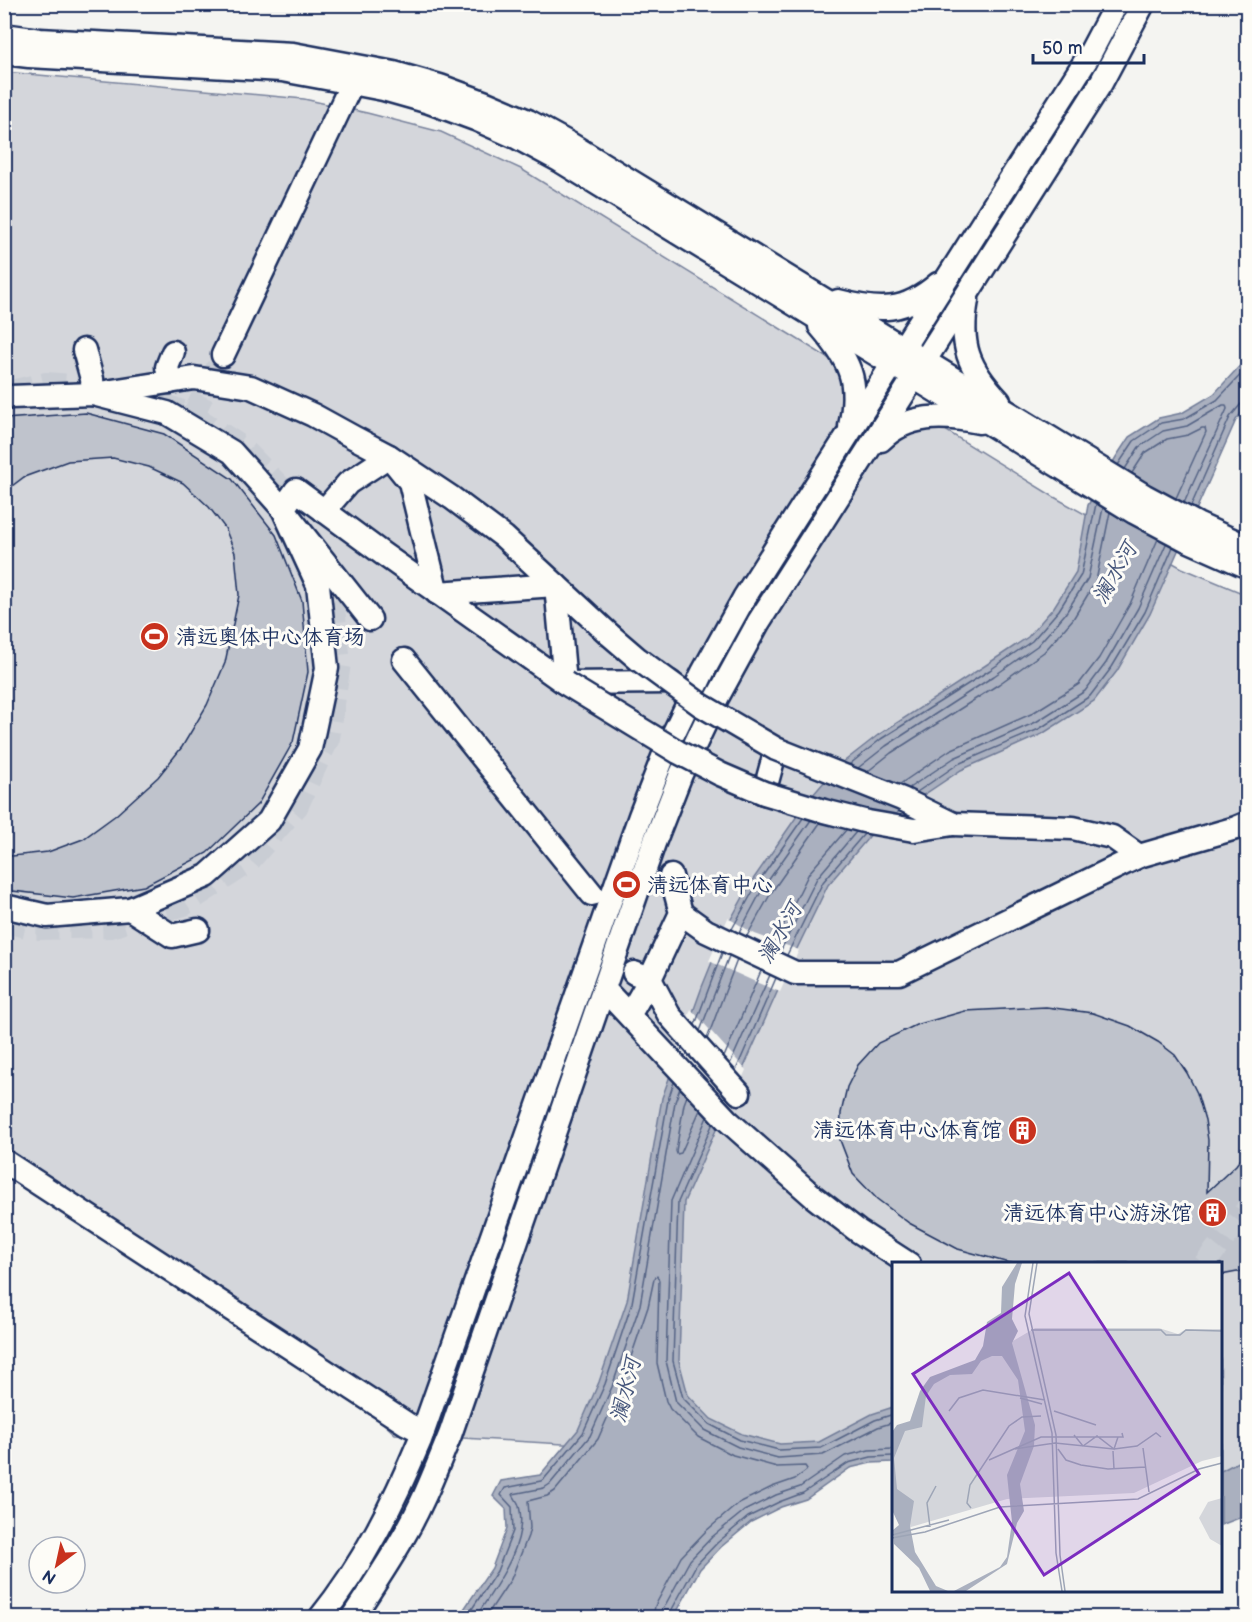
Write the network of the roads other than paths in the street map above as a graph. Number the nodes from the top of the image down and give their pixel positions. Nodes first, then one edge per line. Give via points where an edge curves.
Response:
1 (1116, 4) edge
2 (1143, 4) edge
3 (4, 35) edge
4 (4, 53) edge
5 (352, 83) junction
6 (949, 275) junction
7 (968, 292) junction
8 (813, 303) junction
9 (84, 350) dead end
10 (173, 352) dead end
11 (223, 355) tunnel mouth
12 (898, 355) junction
13 (920, 369) junction
14 (171, 382) junction
15 (93, 394) junction
16 (6, 396) edge
17 (1018, 418) junction
18 (993, 426) junction
19 (848, 434) junction
20 (389, 456) junction
21 (863, 459) junction
22 (1096, 478) junction
23 (283, 509) junction
24 (324, 511) junction
25 (1192, 532) junction
26 (1248, 547) edge
27 (1248, 567) edge
28 (556, 585) junction
29 (437, 593) junction
30 (370, 619) dead end
31 (404, 660) dead end
32 (670, 682) junction
33 (565, 683) junction
34 (776, 749) junction
35 (764, 793) junction
36 (1248, 823) edge
37 (953, 824) junction
38 (1139, 856) junction
39 (671, 876) dead end
40 (592, 894) dead end
41 (4, 906) edge
42 (130, 909) junction
43 (681, 913) junction
44 (198, 930) dead end
45 (642, 976) junction
46 (604, 989) junction
47 (634, 1007) dead end
48 (738, 1093) dead end
49 (4, 1161) edge
50 (907, 1262) edge
51 (423, 1432) junction
52 (320, 1617) edge
53 (352, 1617) edge

1 - 6 street via 1088,57
2 - 7 street via 1101,82
3 - 8 street via 293,54 440,86 528,121 570,144
4 - 5 street via 282,70
5 - 8 street via 429,102 518,138
5 - 11 street
6 - 8 street via 924,296 896,307
6 - 12 street
7 - 13 street
7 - 17 street via 963,332 968,356 997,399
8 - 12 street
8 - 19 street via 851,374 854,401
9 - 15 street via 93,379
10 - 14 street via 167,367
12 - 13 street
12 - 19 street
13 - 17 street
13 - 18 street
13 - 21 street
14 - 15 street
14 - 20 street via 194,378 251,387 314,415
15 - 16 street
15 - 23 street via 167,413 232,452
17 - 22 street
18 - 21 street via 954,417 913,420 886,435
18 - 22 street
19 - 51 street via 744,598 667,747
20 - 24 street via 348,483
20 - 28 street via 504,537
20 - 29 street via 410,482
21 - 46 street via 758,624 712,707 654,843
22 - 25 street via 1134,512
23 - 24 street via 296,490
23 - 30 street
23 - 42 street via 318,585 327,668 310,749 269,821 207,876
24 - 29 street
25 - 26 street
25 - 27 street
28 - 29 street
28 - 32 street, bridge via 638,659
28 - 33 street
29 - 33 street
31 - 40 street
32 - 33 street, bridge
32 - 34 street, bridge
33 - 35 street, bridge via 678,752
34 - 35 street
34 - 37 street, bridge via 902,799
35 - 37 street, bridge via 824,812 914,830
36 - 38 street
37 - 38 street via 1073,828 1112,837
38 - 43 street via 899,974 795,973 706,931
39 - 43 street
41 - 42 street via 47,916
42 - 44 street via 172,936
43 - 45 street
45 - 47 street
45 - 48 street via 669,1015
46 - 50 street via 727,1120 814,1197
46 - 53 street via 446,1445 405,1535
49 - 51 street
51 - 52 street via 377,1532

